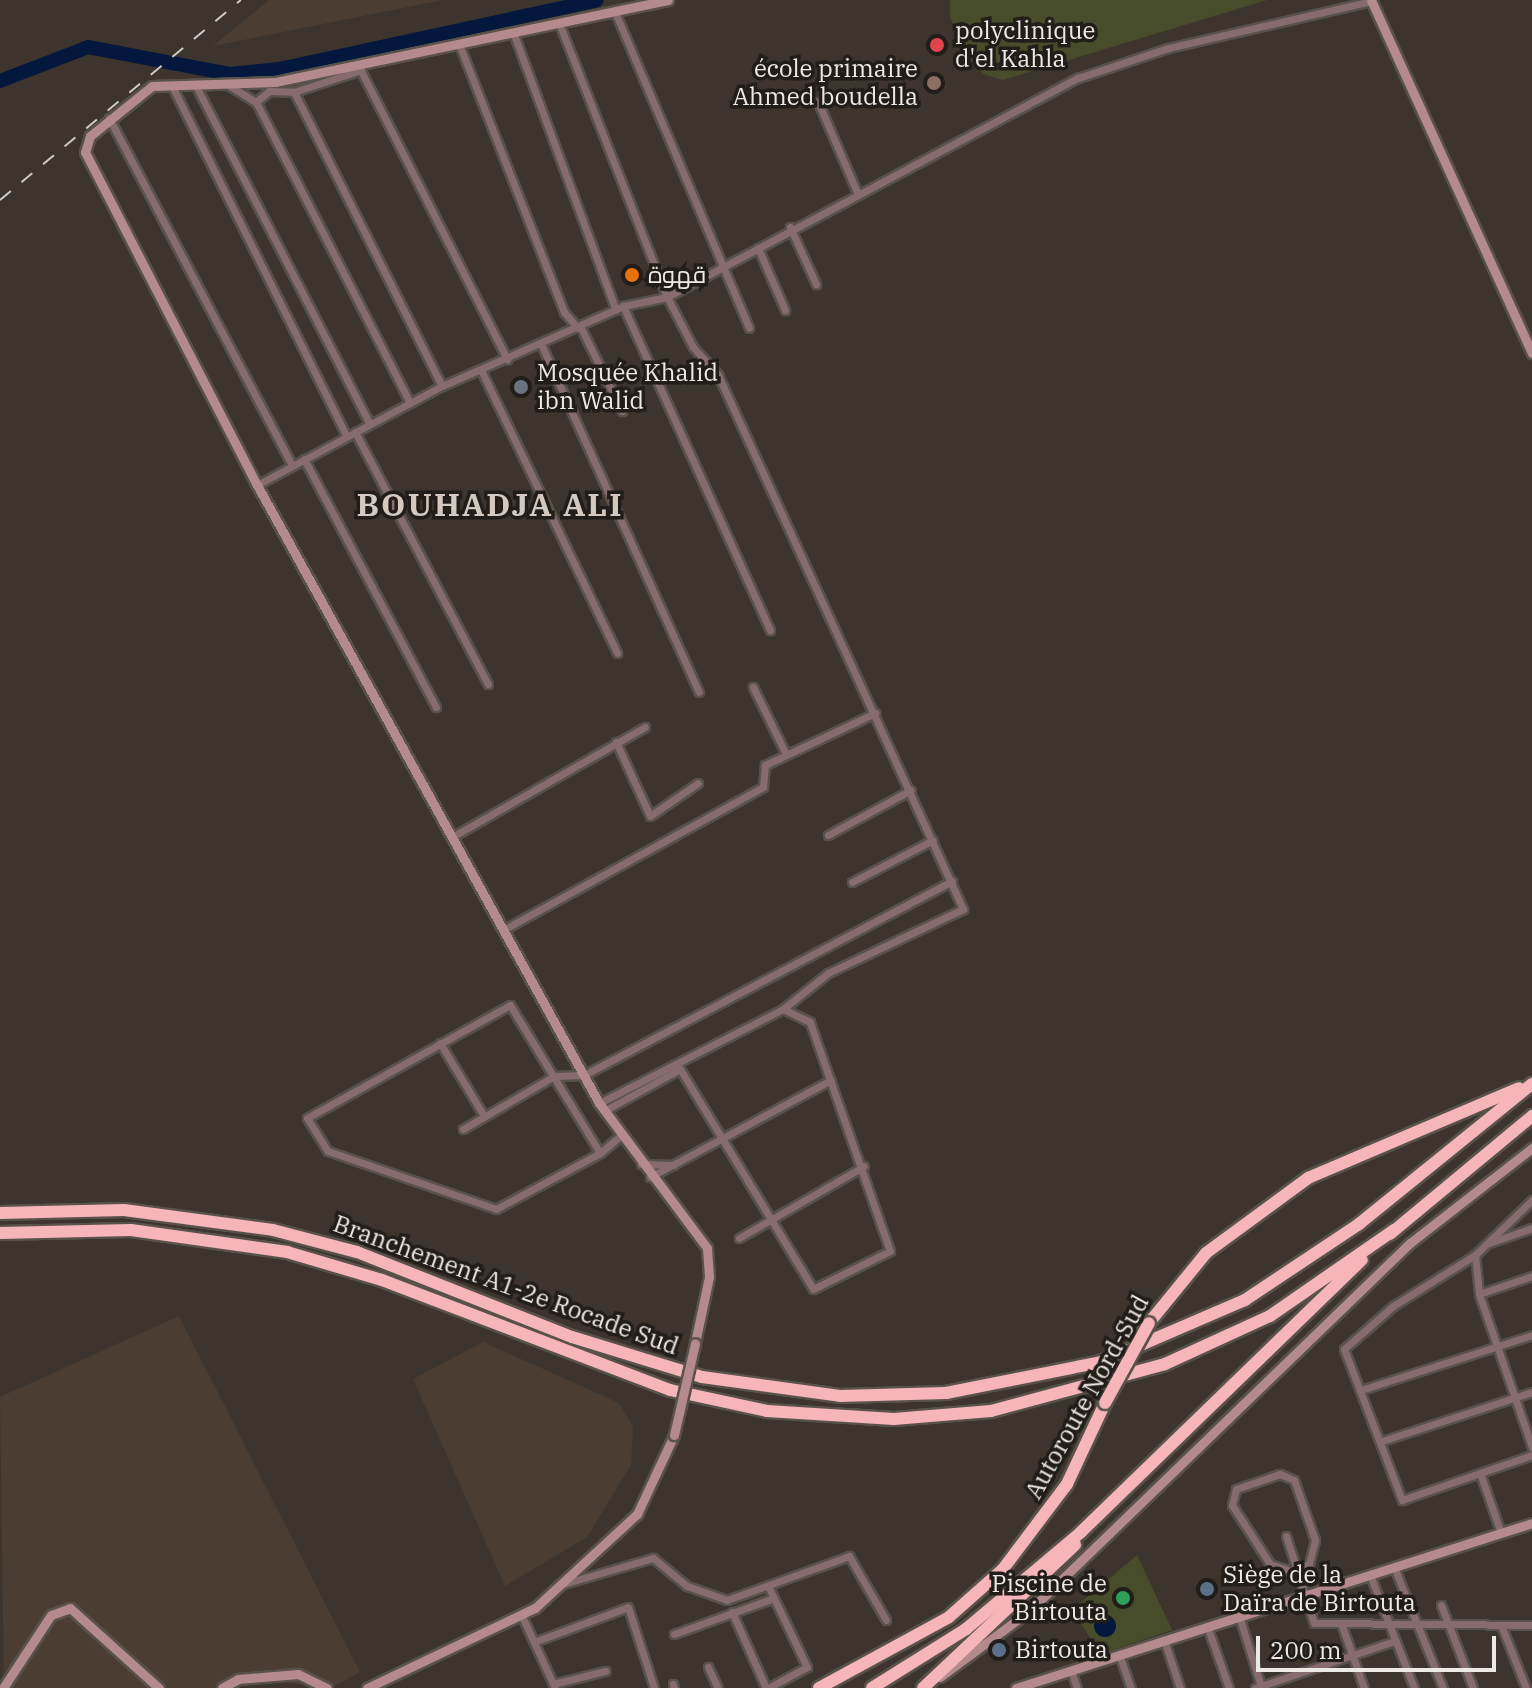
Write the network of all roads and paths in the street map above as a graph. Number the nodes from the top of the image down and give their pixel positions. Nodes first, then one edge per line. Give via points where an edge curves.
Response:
1 (668, 0) edge
2 (1371, 0) edge
3 (615, 12) junction
4 (559, 23) junction
5 (513, 32) junction
6 (459, 44) junction
7 (359, 68) junction
8 (172, 86) junction
9 (196, 86) junction
10 (230, 86) junction
11 (294, 92) junction
12 (256, 102) junction
13 (818, 102) dead end
14 (109, 118) junction
15 (857, 192) junction
16 (790, 227) junction
17 (758, 248) junction
18 (722, 270) junction
19 (816, 284) dead end
20 (667, 297) junction
21 (620, 308) junction
22 (785, 310) dead end
23 (579, 327) junction
24 (749, 328) dead end
25 (541, 344) junction
26 (1532, 353) edge
27 (507, 359) junction
28 (481, 370) junction
29 (442, 386) junction
30 (410, 403) junction
31 (622, 411) dead end
32 (369, 422) junction
33 (355, 432) junction
34 (346, 435) junction
35 (304, 459) junction
36 (292, 465) junction
37 (257, 485) junction
38 (770, 630) dead end
39 (617, 653) dead end
40 (488, 684) dead end
41 (753, 687) dead end
42 (699, 692) dead end
43 (436, 707) dead end
44 (875, 713) junction
45 (645, 727) dead end
46 (616, 742) junction
47 (786, 754) junction
48 (698, 783) dead end
49 (911, 790) junction
50 (828, 835) dead end
51 (452, 837) junction
52 (933, 840) junction
53 (952, 881) junction
54 (852, 882) dead end
55 (503, 930) junction
56 (783, 1009) junction
57 (440, 1043) junction
58 (584, 1075) junction
59 (554, 1076) junction
60 (831, 1080) junction
61 (1532, 1082) edge
62 (601, 1107) junction
63 (484, 1116) junction
64 (1532, 1116) edge
65 (463, 1129) dead end
66 (620, 1136) junction
67 (725, 1140) junction
68 (1532, 1148) edge
69 (600, 1153) junction
70 (639, 1164) junction
71 (680, 1165) junction
72 (864, 1166) junction
73 (650, 1177) junction
74 (1532, 1200) edge
75 (0, 1213) edge
76 (769, 1220) junction
77 (1532, 1228) edge
78 (1394, 1230) junction
79 (0, 1233) edge
80 (739, 1238) dead end
81 (1484, 1245) junction
82 (1475, 1255) junction
83 (1532, 1276) edge
84 (1479, 1294) junction
85 (1532, 1335) edge
86 (1499, 1347) junction
87 (1361, 1390) junction
88 (1532, 1392) edge
89 (1515, 1398) junction
90 (1382, 1441) junction
91 (1532, 1447) edge
92 (1532, 1455) edge
93 (1480, 1473) junction
94 (1103, 1512) junction
95 (1532, 1523) edge
96 (1501, 1533) junction
97 (1286, 1536) dead end
98 (1394, 1567) junction
99 (1297, 1569) junction
100 (1370, 1575) junction
101 (561, 1584) junction
102 (769, 1588) junction
103 (1305, 1595) junction
104 (774, 1598) junction
105 (1441, 1605) dead end
106 (732, 1612) junction
107 (521, 1614) junction
108 (1239, 1616) junction
109 (886, 1620) dead end
110 (1386, 1624) junction
111 (1418, 1625) junction
112 (1501, 1625) junction
113 (1532, 1625) edge
114 (1207, 1626) junction
115 (1342, 1626) junction
116 (1448, 1626) junction
117 (674, 1634) dead end
118 (1164, 1640) junction
119 (1395, 1641) junction
120 (534, 1642) junction
121 (1119, 1654) junction
122 (1354, 1656) junction
123 (708, 1667) dead end
124 (1071, 1670) junction
125 (605, 1671) dead end
126 (1285, 1678) junction
127 (928, 1684) edge
128 (1035, 1685) edge
129 (554, 1686) edge
130 (1258, 1687) edge
131 (3, 1688) edge
132 (159, 1688) edge
133 (222, 1688) edge
134 (327, 1688) edge
135 (367, 1688) edge
136 (654, 1688) edge
137 (718, 1688) edge
138 (767, 1688) edge
139 (819, 1688) edge
140 (872, 1688) edge
141 (1016, 1688) edge
142 (1077, 1688) edge
143 (1131, 1688) edge
144 (1180, 1688) edge
145 (1229, 1688) edge
146 (1290, 1688) edge
147 (1364, 1688) edge
148 (1414, 1688) edge
149 (1443, 1688) edge
150 (1473, 1688) edge
151 (1526, 1688) edge

1 - 3 street
2 - 15 street via 1168,48 1078,78
2 - 26 street
3 - 4 street
3 - 18 street
4 - 5 street
4 - 20 street
5 - 6 street
5 - 21 street
6 - 7 street
6 - 23 street via 564,312
7 - 10 street
7 - 11 street
7 - 27 street
8 - 9 street
8 - 14 street via 152,86
8 - 34 street
9 - 10 street
9 - 32 street
10 - 12 street
11 - 12 street via 269,91
11 - 29 street
12 - 30 street
13 - 15 street
14 - 36 street
14 - 37 street via 90,136 88,165
15 - 16 street
16 - 17 street
16 - 19 street
17 - 18 street
17 - 22 street
18 - 20 street
18 - 24 street
20 - 21 street
20 - 44 street via 693,347 718,375
21 - 23 street
21 - 38 street
23 - 25 street
23 - 31 street
25 - 27 street
25 - 42 street
27 - 28 street
28 - 29 street
28 - 39 street
29 - 30 street
30 - 32 street
32 - 33 street
33 - 34 street
33 - 40 street
34 - 35 street
35 - 36 street
35 - 43 street
36 - 37 street
37 - 51 street
41 - 47 street
44 - 47 street
44 - 49 street
45 - 46 street
46 - 48 street via 650,816
46 - 51 street
47 - 55 street via 763,768 763,787
49 - 50 street
49 - 52 street
51 - 55 street
52 - 53 street
52 - 54 street
53 - 56 street via 961,916 828,973
53 - 58 street
55 - 58 street
56 - 60 street via 810,1022
56 - 62 street
57 - 59 street via 510,1005
57 - 63 street
57 - 69 street via 307,1118 323,1147 496,1209
58 - 59 street
58 - 62 street
59 - 63 street
59 - 69 street
60 - 67 street
60 - 72 street
61 - 75 highway, Branchement A1-2e Rocade Sud via 1359,1224 1245,1300 1101,1362 946,1393 840,1396 702,1377 597,1346 357,1252 273,1230 124,1210
61 - 139 highway, Autoroute Nord-Sud, bridge via 1308,1178 1206,1253 1149,1323 1050,1512 1003,1569 949,1617
62 - 66 street
62 - 67 street via 680,1069
63 - 65 street
64 - 78 highway
66 - 69 street
66 - 70 street
67 - 71 street
67 - 76 street
68 - 127 street via 1342,1304 1028,1612
70 - 71 street
70 - 73 street
71 - 73 street
72 - 76 street
72 - 76 street via 890,1251 815,1291
73 - 101 street, bridge via 693,1221 707,1248 709,1277 695,1343 674,1435 637,1514
74 - 81 street
76 - 80 street
77 - 81 street
78 - 79 highway, Branchement A1-2e Rocade Sud via 1270,1316 1165,1364 1006,1408 894,1419 767,1411 670,1390 382,1280 287,1252 131,1230
78 - 94 highway
81 - 82 street
82 - 84 street
82 - 87 street via 1393,1306 1344,1349
83 - 84 street
84 - 86 street
85 - 86 street
86 - 87 street
86 - 89 street
87 - 90 street
88 - 89 street
89 - 90 street
89 - 91 street
90 - 93 street via 1402,1500
92 - 93 street
93 - 96 street
94 - 127 highway via 1062,1561
94 - 140 highway via 966,1629
95 - 96 street
96 - 98 street
97 - 99 street
98 - 100 street
98 - 111 street
99 - 99 street via 1309,1564 1315,1540 1294,1480 1280,1474 1236,1489 1232,1505 1270,1564
99 - 103 street
100 - 103 street
100 - 110 street
101 - 102 street via 653,1558 687,1586 727,1600
101 - 107 street
102 - 104 street
102 - 109 street via 853,1557
103 - 108 street
103 - 115 street via 1314,1623
104 - 106 street
104 - 138 street via 807,1667
105 - 116 street
106 - 117 street
106 - 138 street
107 - 120 street
107 - 135 street
108 - 114 street
108 - 130 street
110 - 111 street
110 - 115 street
110 - 119 street
111 - 116 street
111 - 149 street
112 - 113 street
112 - 116 street
112 - 151 street
114 - 118 street
114 - 145 street
115 - 122 street
116 - 150 street
118 - 121 street
118 - 144 street
119 - 122 street
119 - 148 street
120 - 129 street
120 - 136 street via 628,1607
121 - 124 street
121 - 143 street
122 - 126 street
122 - 147 street
123 - 137 street
124 - 128 street
124 - 142 street
125 - 129 street
126 - 130 street
126 - 146 street
128 - 141 street
131 - 132 street via 51,1615 70,1608
133 - 134 street via 238,1679 298,1674

